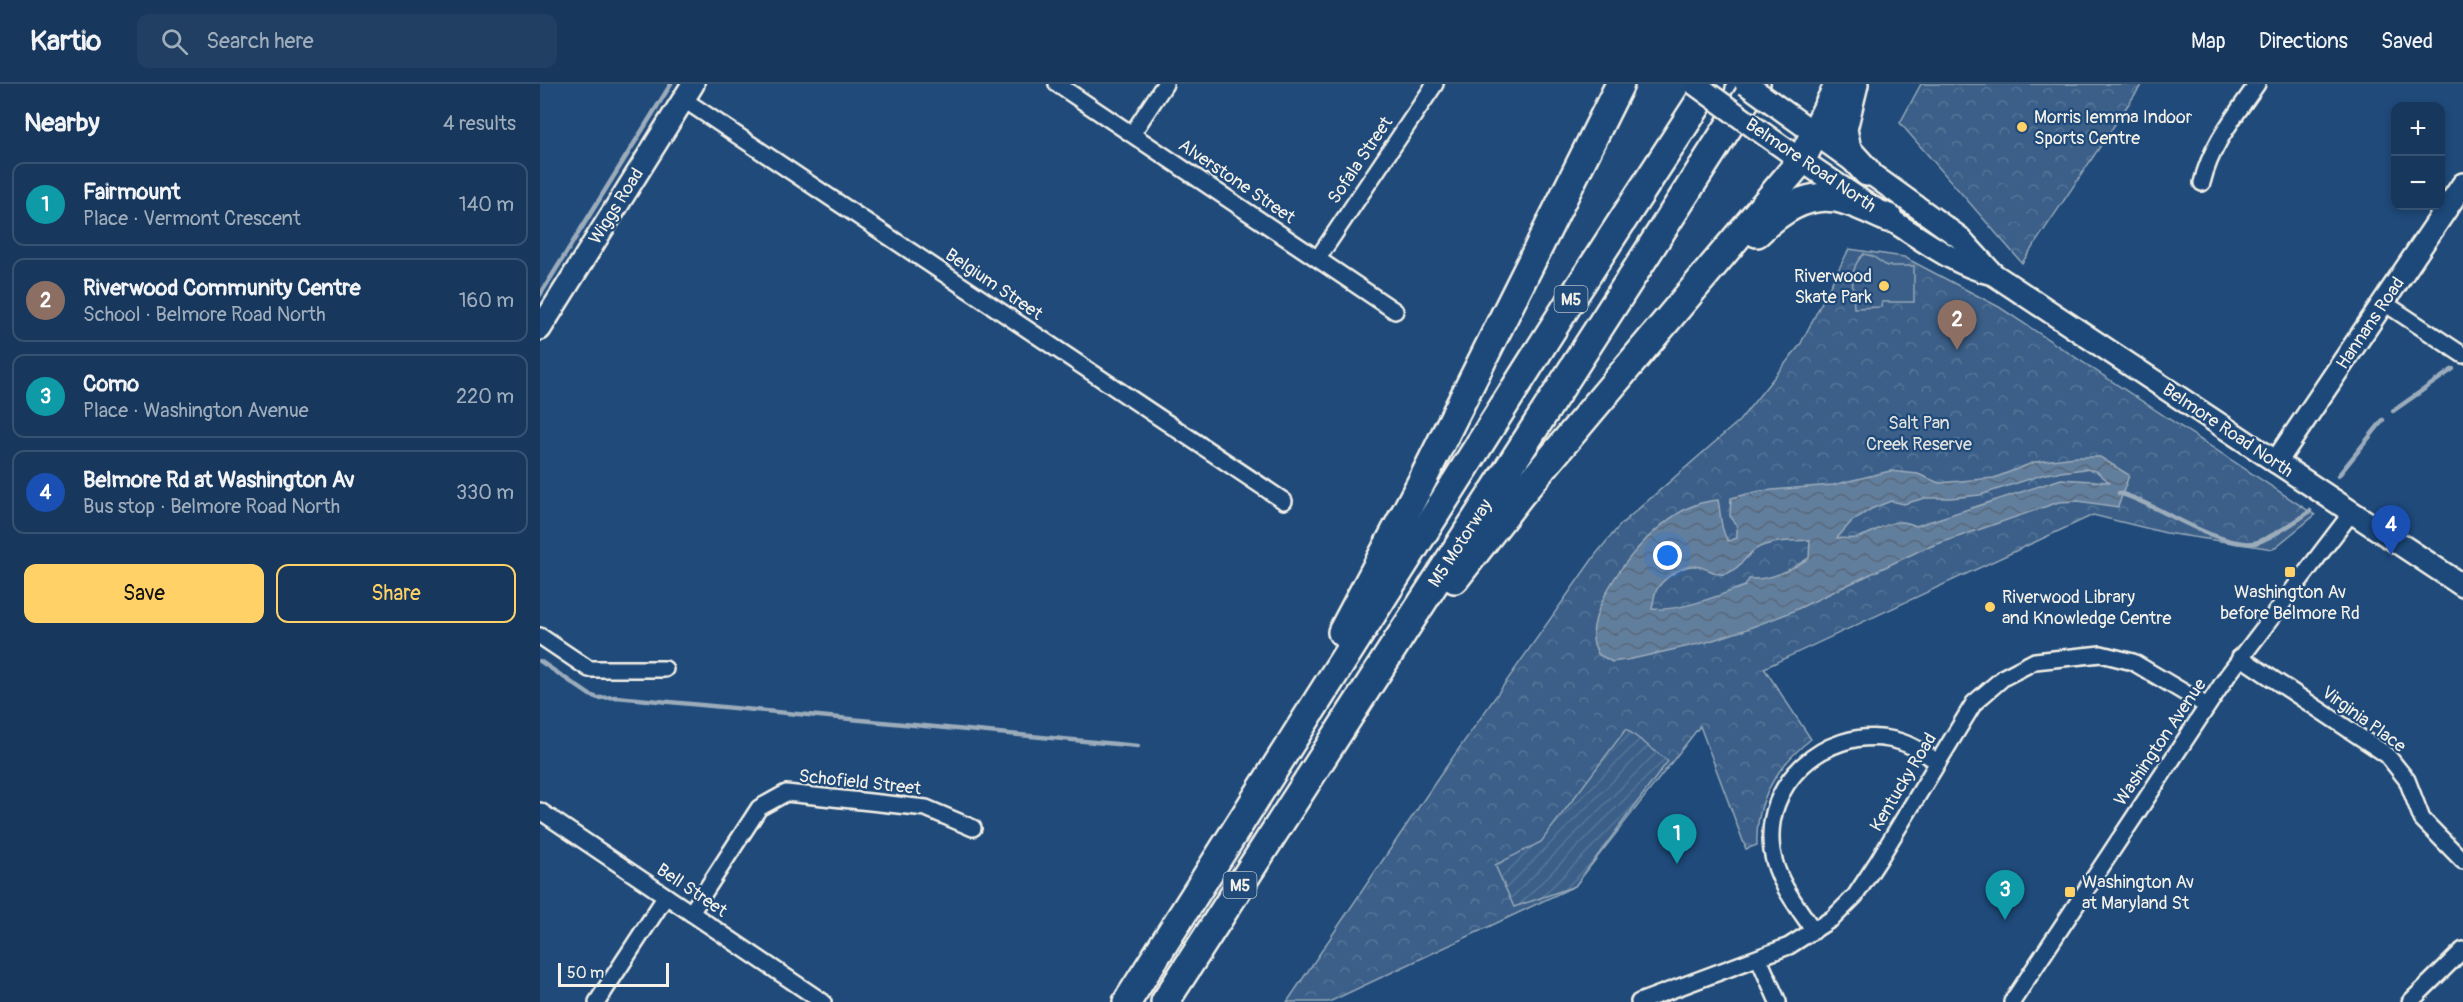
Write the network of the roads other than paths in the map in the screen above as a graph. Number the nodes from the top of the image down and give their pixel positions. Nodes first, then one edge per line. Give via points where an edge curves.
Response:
1 (1057, 84) edge
2 (1165, 84) edge
3 (1435, 84) edge
4 (1620, 84) edge
5 (1695, 84) edge
6 (1711, 84) edge
7 (1746, 84) edge
8 (1839, 84) edge
9 (1854, 84) edge
10 (2257, 84) edge
11 (688, 92) edge
12 (1763, 93) edge
13 (1132, 134) junction
14 (1814, 135) junction
15 (1801, 161) junction
16 (1867, 172) junction
17 (2202, 183) dead end
18 (2463, 184) edge
19 (1888, 218) junction
20 (1318, 258) junction
21 (1993, 274) junction
22 (2383, 302) junction
23 (1679, 309) junction
24 (1395, 311) dead end
25 (540, 329) edge
26 (2463, 355) edge
27 (2276, 462) junction
28 (1284, 501) dead end
29 (2352, 512) junction
30 (2463, 586) edge
31 (540, 636) edge
32 (2240, 657) junction
33 (665, 669) dead end
34 (2207, 706) junction
35 (1938, 762) junction
36 (1315, 768) junction
37 (540, 811) edge
38 (1241, 822) junction
39 (973, 828) dead end
40 (2463, 861) edge
41 (666, 896) junction
42 (691, 913) junction
43 (1814, 931) junction
44 (2461, 957) edge
45 (1759, 958) junction
46 (597, 1002) edge
47 (823, 1002) edge
48 (1127, 1002) edge
49 (1165, 1002) edge
50 (1640, 1002) edge
51 (1778, 1002) edge
52 (2012, 1002) edge
53 (2410, 1002) edge

1 - 13 street, Alverstone Street
2 - 13 street
3 - 20 street, Sofala Street
4 - 38 highway via 1403,518
5 - 15 main road, Belmore Road North, bridge
6 - 38 highway, M5 Motorway / M5
7 - 12 main road, Belmore Road North, bridge
8 - 14 highway
9 - 16 highway via 1843,129 1847,150
10 - 17 street via 2214,147
11 - 25 main road, Wiggs Road
11 - 28 street, Belgium Street
12 - 14 main road, Belmore Road North
12 - 36 highway, M5 Motorway / M5
13 - 20 street, Alverstone Street
14 - 15 highway
14 - 16 main road, Belmore Road North
15 - 19 main road, Belmore Road North
15 - 23 highway
16 - 21 main road, Belmore Road North via 1959,237
18 - 22 main road, Hannans Road
19 - 21 main road, Belmore Road North via 1970,268
19 - 23 highway via 1835,198 1808,199 1770,221
20 - 24 street, Alverstone Street
21 - 27 main road, Belmore Road North
22 - 26 street
22 - 27 main road, Hannans Road
23 - 36 highway via 1521,494
27 - 29 main road, Belmore Road North
29 - 30 main road, Belmore Road North
29 - 32 street, Washington Avenue
31 - 33 street via 589,669
32 - 34 street, Washington Avenue
32 - 40 street, Virginia Place via 2387,755 2407,780 2422,819
34 - 35 street, Kentucky Road via 2133,662 2101,654 2035,661 2004,678 1974,704
34 - 52 street, Washington Avenue
35 - 43 street, Kentucky Road via 1855,896
35 - 43 street via 1899,741 1857,738 1816,754 1791,778 1772,820 1773,852 1780,877
36 - 49 highway, M5 Motorway / M5
37 - 41 street, Bell Street
38 - 48 highway, M5 Motorway / M5
39 - 42 street, Schofield Street via 926,808 786,793 759,808
41 - 42 street, Bell Street
41 - 46 street
42 - 47 street, Bell Street
43 - 45 street, Kentucky Road
44 - 53 street
45 - 50 street, Kentucky Road
45 - 51 street

